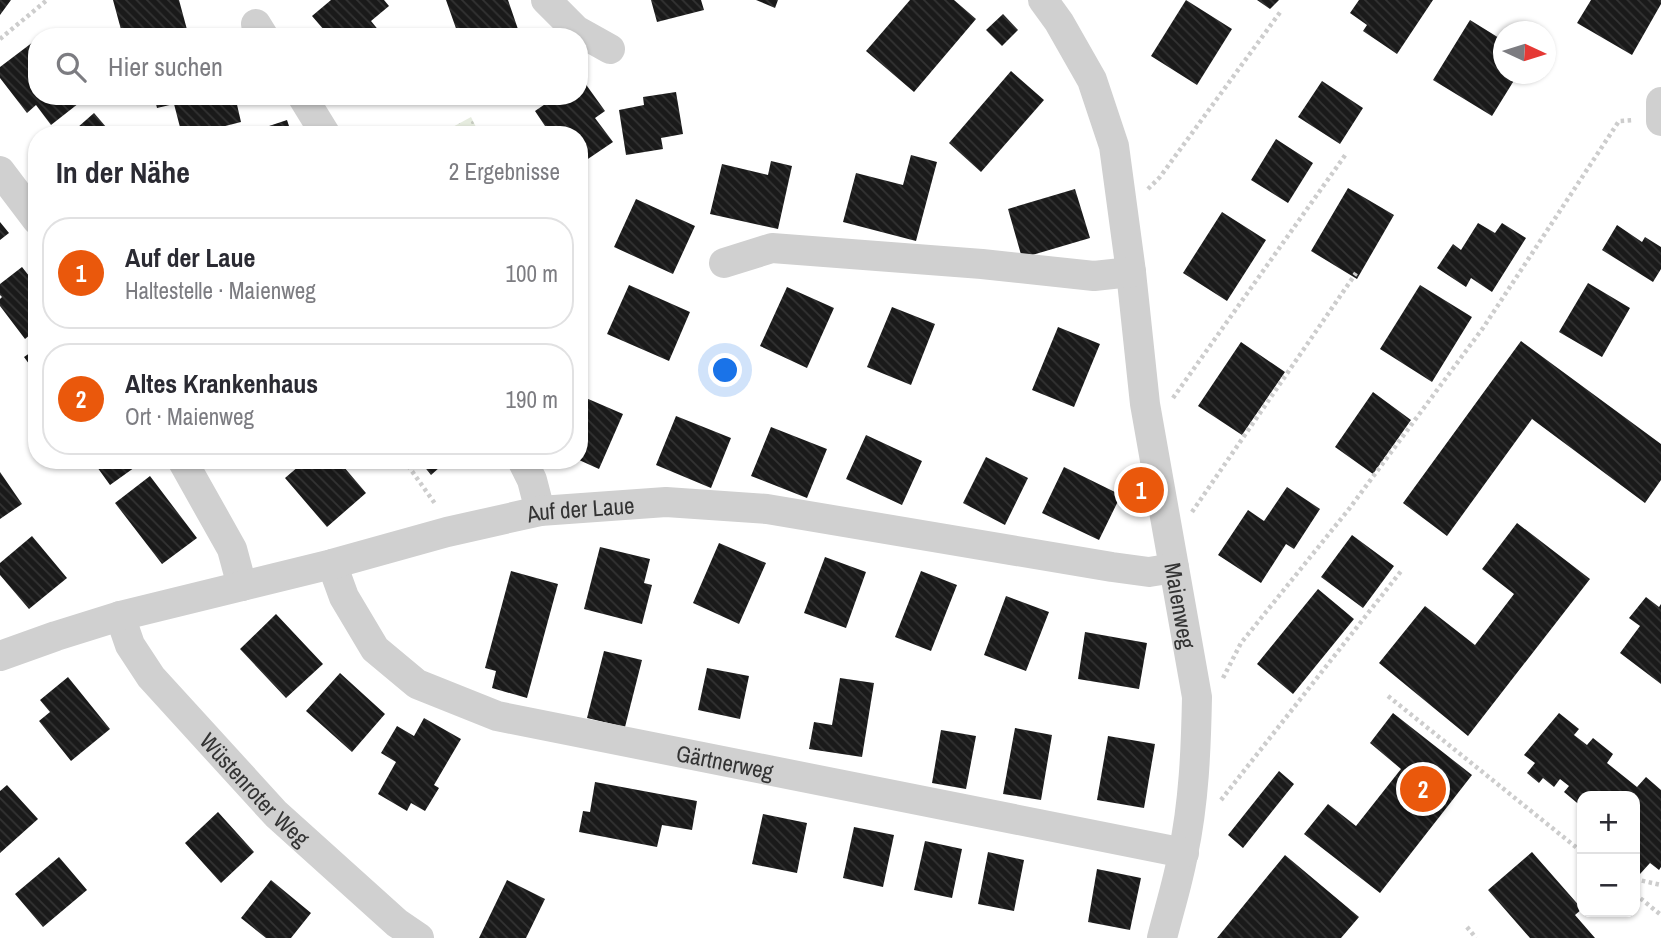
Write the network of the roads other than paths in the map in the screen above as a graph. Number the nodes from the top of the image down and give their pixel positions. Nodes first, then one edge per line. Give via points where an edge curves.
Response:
1 (546, 0) edge
2 (1043, 0) edge
3 (574, 28) edge
4 (588, 37) edge
5 (610, 49) dead end
6 (1661, 102) edge
7 (308, 105) edge
8 (1661, 119) edge
9 (320, 126) edge
10 (0, 171) edge
11 (28, 208) edge
12 (724, 263) dead end
13 (1131, 272) junction
14 (187, 469) edge
15 (526, 469) edge
16 (540, 511) junction
17 (332, 564) junction
18 (1174, 568) junction
19 (242, 586) junction
20 (120, 616) junction
21 (0, 656) edge
22 (1184, 853) junction
23 (419, 938) edge
24 (1162, 938) edge

1 - 3 street
2 - 13 street, Maienweg via 1092,80 1114,146
4 - 5 street
6 - 8 street
7 - 9 street
10 - 11 street
12 - 13 street via 772,248 1094,276
13 - 18 street, Maienweg via 1145,404
14 - 19 street via 232,549
15 - 16 street
16 - 17 street, Auf der Laue
16 - 18 street, Auf der Laue via 666,502 767,509 1112,567 1149,572
17 - 19 street, Auf der Laue
17 - 22 street, Gärtnerweg via 344,597 375,649 417,684 497,716
18 - 22 street, Maienweg via 1197,697
19 - 20 street, Auf der Laue
20 - 21 street, Auf der Laue
20 - 23 street, Wüstenroter Weg via 130,646 151,677 276,814
22 - 24 street, Maienweg

